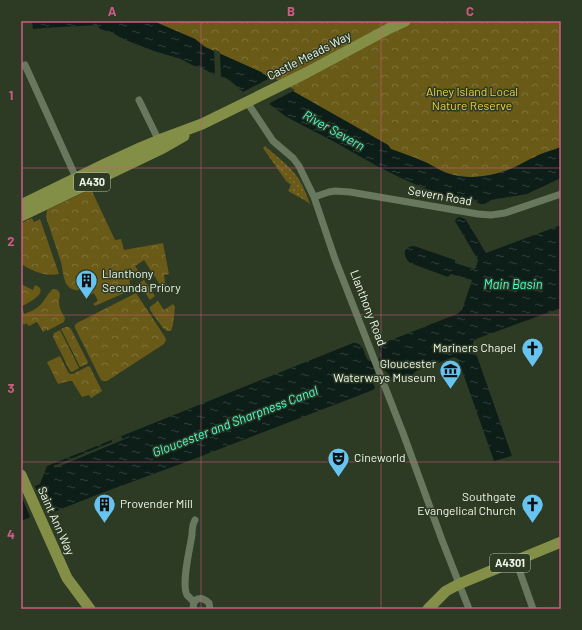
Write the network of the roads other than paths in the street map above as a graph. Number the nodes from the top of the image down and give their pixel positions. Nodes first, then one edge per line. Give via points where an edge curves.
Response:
1 (405, 21) edge
2 (25, 65) dead end
3 (139, 100) dead end
4 (248, 102) junction
5 (161, 144) junction
6 (78, 183) junction
7 (561, 194) edge
8 (314, 197) junction
9 (21, 205) edge
10 (21, 216) edge
11 (21, 475) edge
12 (195, 520) dead end
13 (561, 542) edge
14 (516, 561) junction
15 (67, 578) junction
16 (459, 584) junction
17 (76, 589) junction
18 (193, 605) edge
19 (80, 609) edge
20 (86, 609) edge
21 (90, 609) edge
22 (210, 609) edge
23 (428, 609) edge
24 (469, 609) edge
25 (533, 609) edge

1 - 4 main road, Castle Meads Way / A430
2 - 6 street
3 - 5 street
4 - 5 main road, A430
4 - 8 street, Llanthony Road via 273,141 299,166
5 - 6 main road, A430
6 - 9 main road
6 - 10 main road, A430
7 - 8 street, Severn Road via 492,215 350,192 335,191
8 - 16 street, Llanthony Road via 335,259 385,384
11 - 15 main road, Saint Ann Way
12 - 18 street via 184,587
13 - 14 main road, A4301
14 - 16 main road, A4301
14 - 25 street
15 - 17 main road, Saint Ann Way
15 - 19 main road, Saint Ann Way
16 - 23 main road, A4301 via 446,591
16 - 24 street, Llanthony Road
17 - 20 main road
17 - 21 main road, Saint Ann Way
18 - 22 street via 198,599 204,599 209,603

